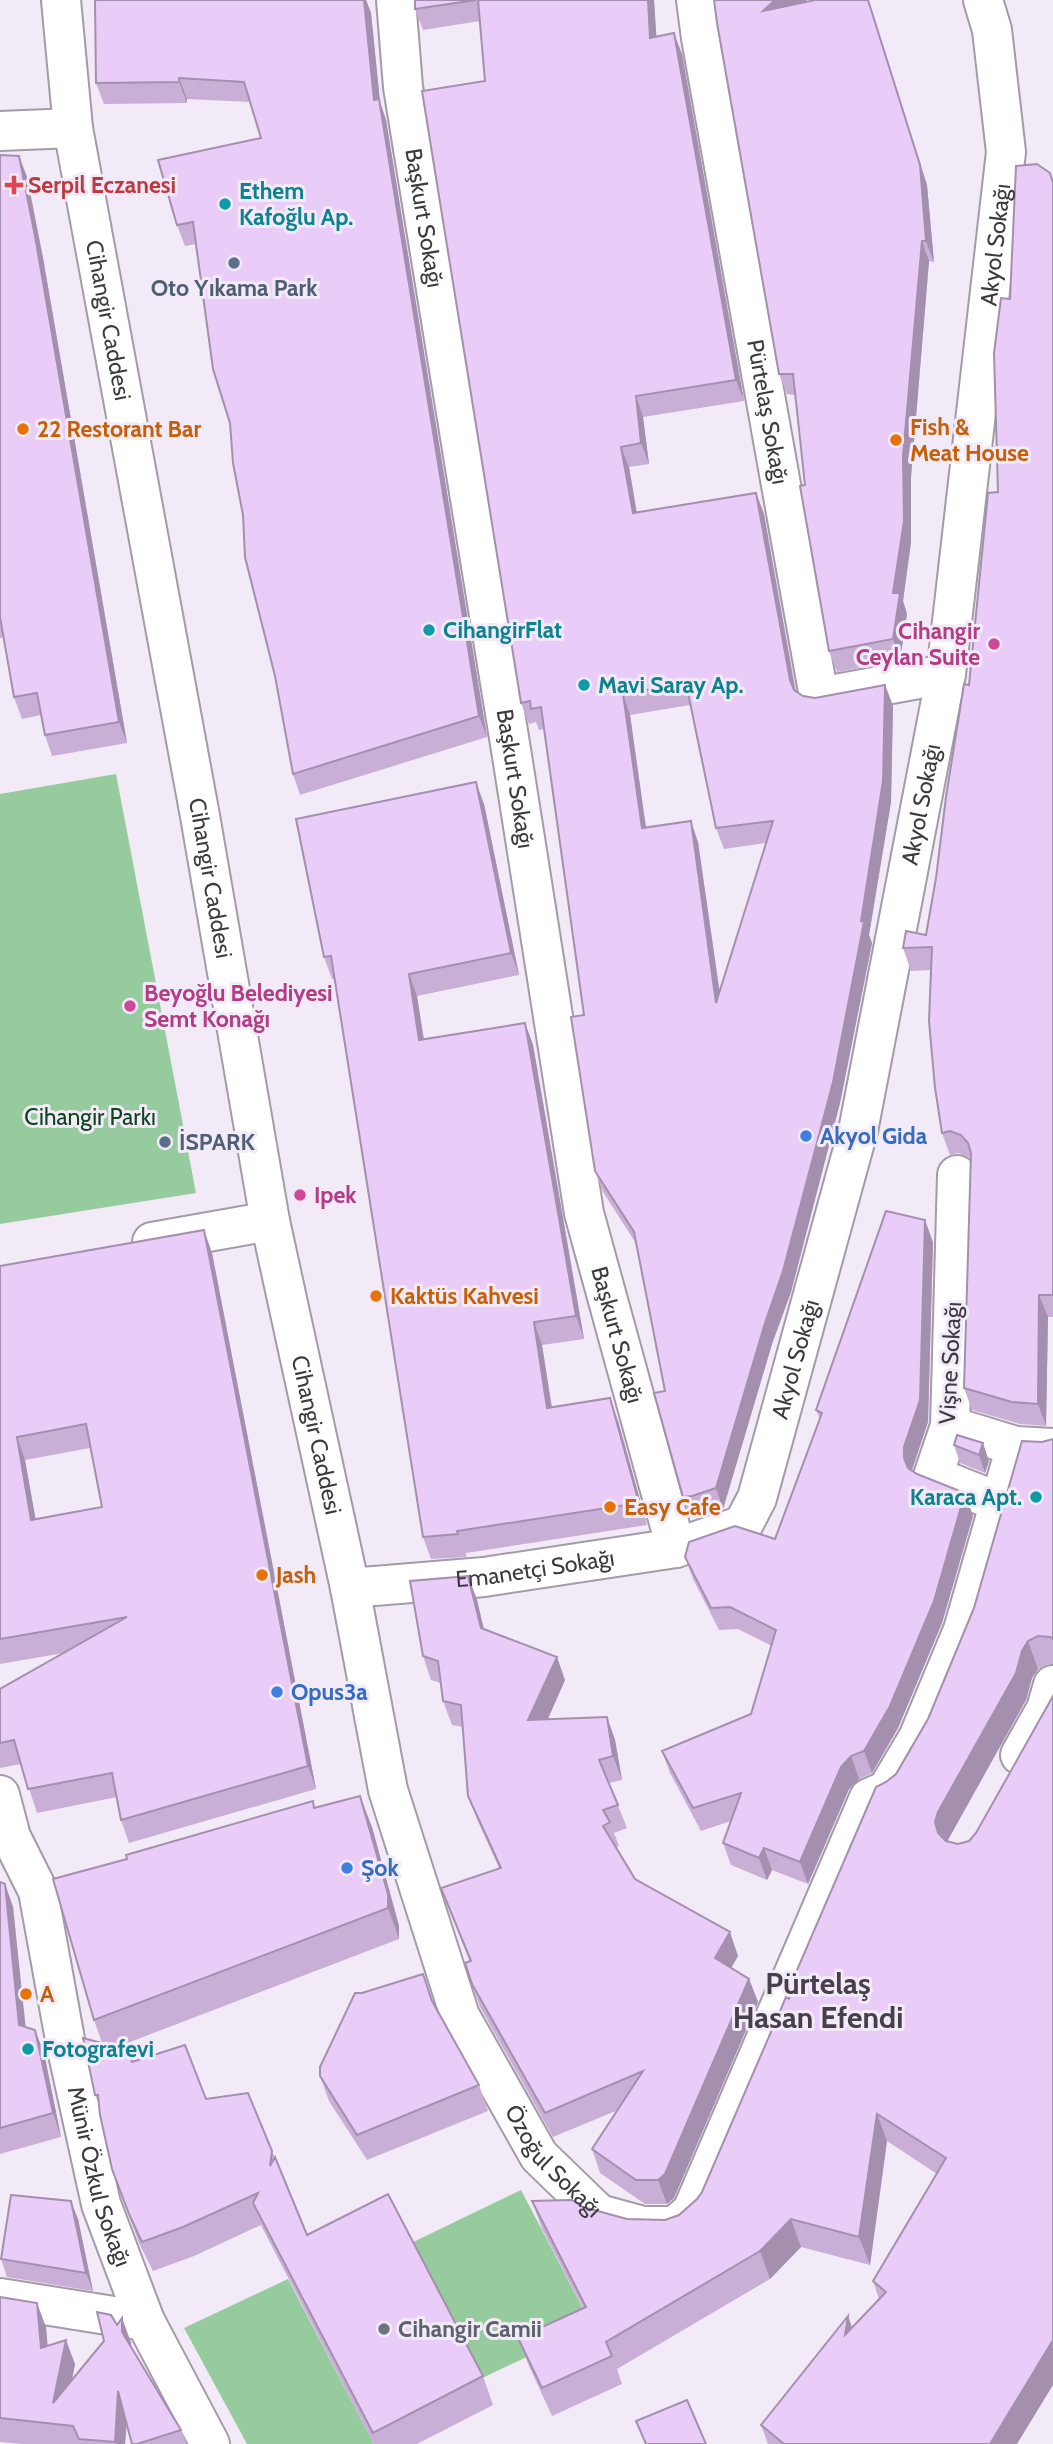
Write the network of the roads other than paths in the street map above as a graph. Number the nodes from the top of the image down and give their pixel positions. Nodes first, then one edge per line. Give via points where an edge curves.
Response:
1 (61, 0) edge
2 (396, 0) edge
3 (696, 0) edge
4 (983, 0) edge
5 (73, 128) junction
6 (0, 131) edge
7 (946, 674) junction
8 (957, 1175) dead end
9 (271, 1221) junction
10 (122, 1247) edge
11 (950, 1426) junction
12 (1016, 1446) junction
13 (1053, 1448) edge
14 (1001, 1503) junction
15 (676, 1548) junction
16 (350, 1588) junction
17 (1053, 1685) edge
18 (1006, 1779) edge
19 (374, 1794) joint
20 (0, 1795) edge
21 (77, 1880) edge
22 (0, 1881) edge
23 (38, 1891) junction
24 (0, 2298) edge
25 (145, 2321) junction
26 (210, 2444) edge

1 - 5 street, Cihangir Caddesi
2 - 15 street, Başkurt Sokağı via 403,87 584,1213
3 - 7 street, Pürtelaş Sokağı via 819,697
4 - 7 street, Akyol Sokağı via 992,30 1006,152
5 - 6 street
5 - 9 street, Cihangir Caddesi
7 - 15 street, Akyol Sokağı via 858,1131 757,1498 743,1525
8 - 11 street, Vişne Sokağı
9 - 10 street
9 - 16 street, Cihangir Caddesi
11 - 12 street
11 - 14 street, Vişne Sokağı via 933,1476
12 - 13 street
12 - 14 street
14 - 19 street, Özoğul Sokağı via 963,1630 918,1738 887,1790 869,1798 692,2211 675,2226 643,2226 599,2214 539,2156 460,2016
15 - 16 street, Emanetçi Sokağı via 484,1577
16 - 19 street, Cihangir Caddesi
17 - 18 street via 1046,1709
20 - 23 street, Münir Özkul Sokağı via 11,1837
21 - 23 street
22 - 23 street
23 - 25 street, Münir Özkul Sokağı via 101,2204
24 - 25 street
25 - 26 street, Münir Özkul Sokağı

